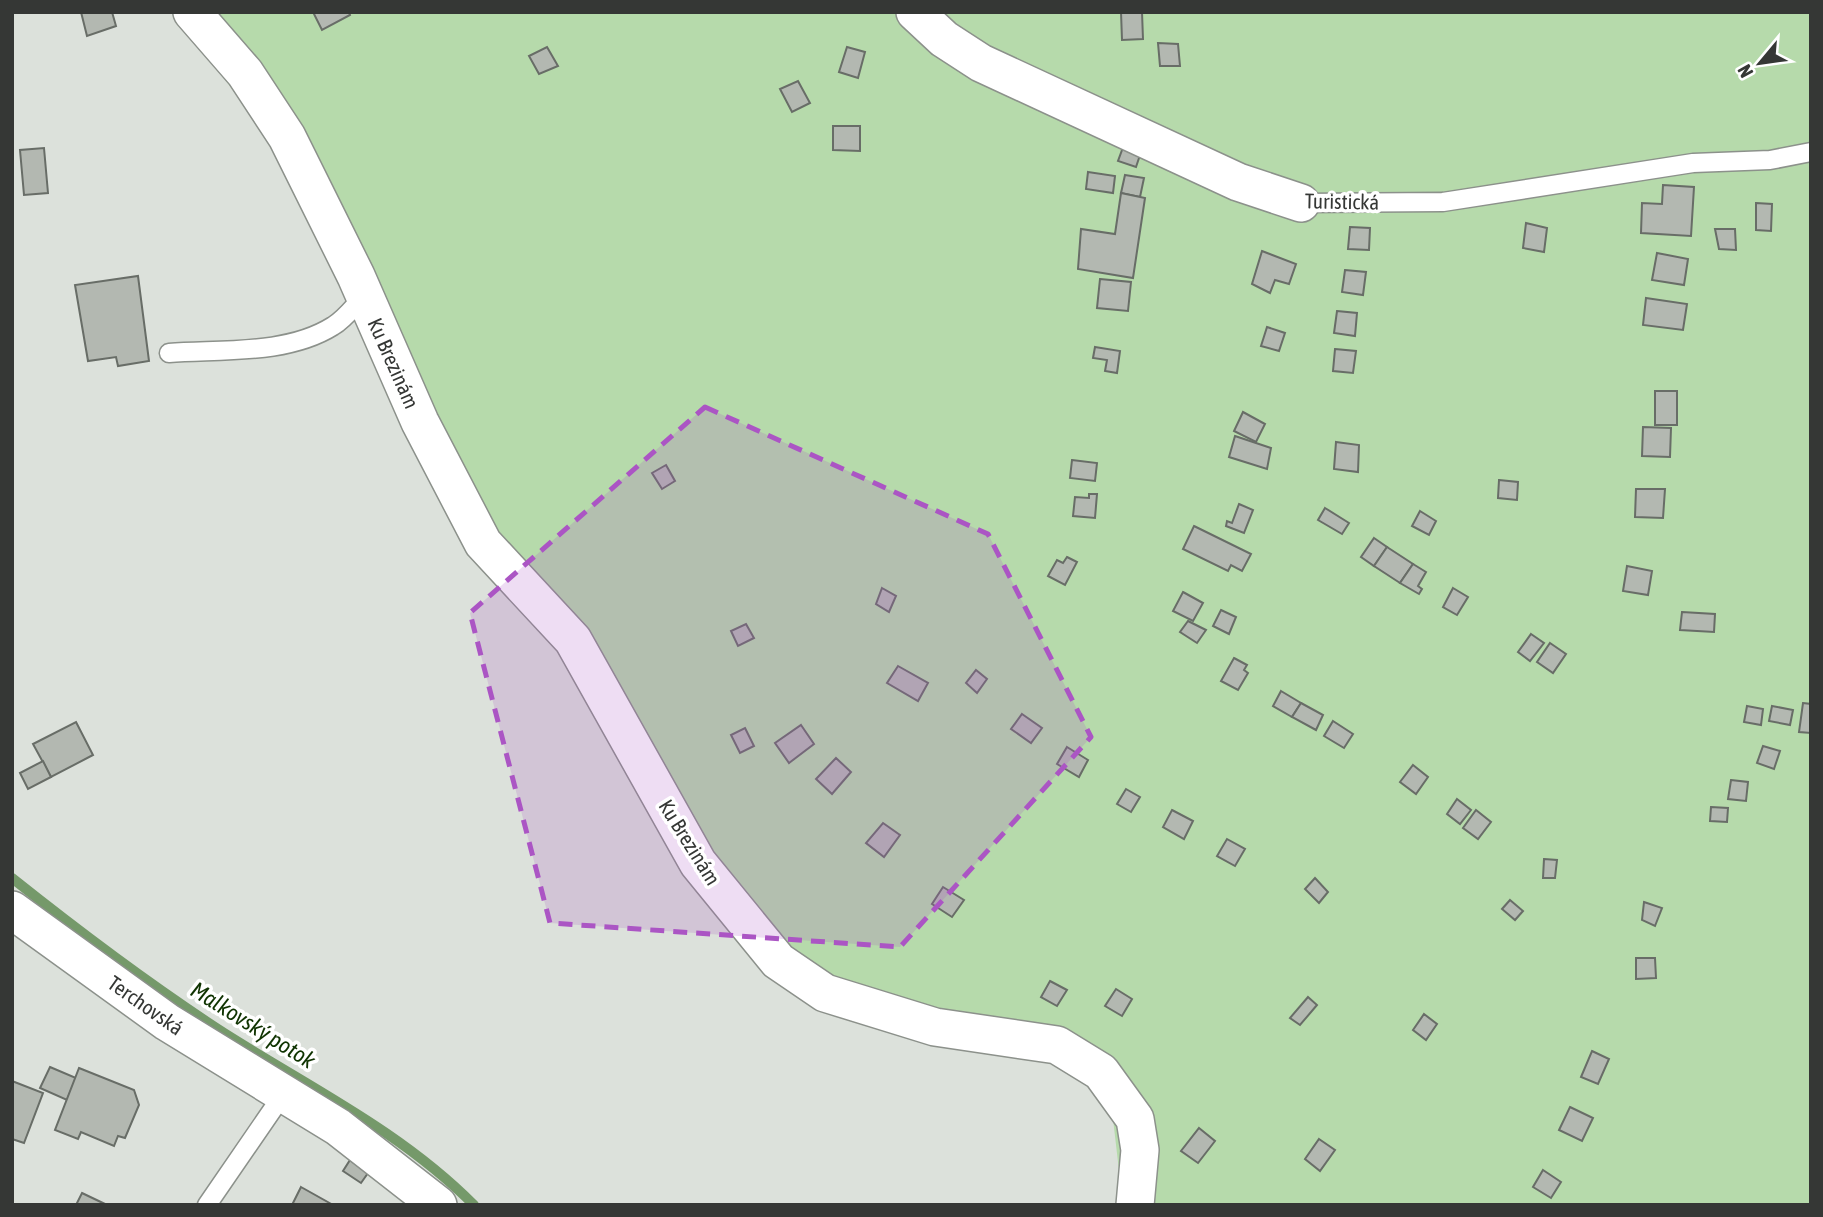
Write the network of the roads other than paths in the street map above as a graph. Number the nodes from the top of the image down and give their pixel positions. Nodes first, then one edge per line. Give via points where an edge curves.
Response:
1 (192, 12) edge
2 (915, 12) edge
3 (1811, 152) edge
4 (1301, 203) joint
5 (364, 296) junction
6 (169, 353) dead end
7 (12, 910) edge
8 (284, 1093) junction
9 (207, 1205) edge
10 (438, 1205) edge
11 (1135, 1205) edge

1 - 5 street, Ku Brezinám via 245,73 288,137
2 - 4 street, Turistická via 944,39 981,63 1238,182
3 - 4 lane, Turistická via 1770,160 1693,163 1443,202
5 - 6 lane, Ku Brezinám via 335,326 309,338
5 - 11 street, Ku Brezinám via 420,422 483,542 573,640 698,863 778,961 825,993 935,1027 1057,1045 1101,1072 1135,1119 1140,1150
7 - 8 street, Terchovská via 167,1022
8 - 9 lane
8 - 10 street, Terchovská via 338,1127

